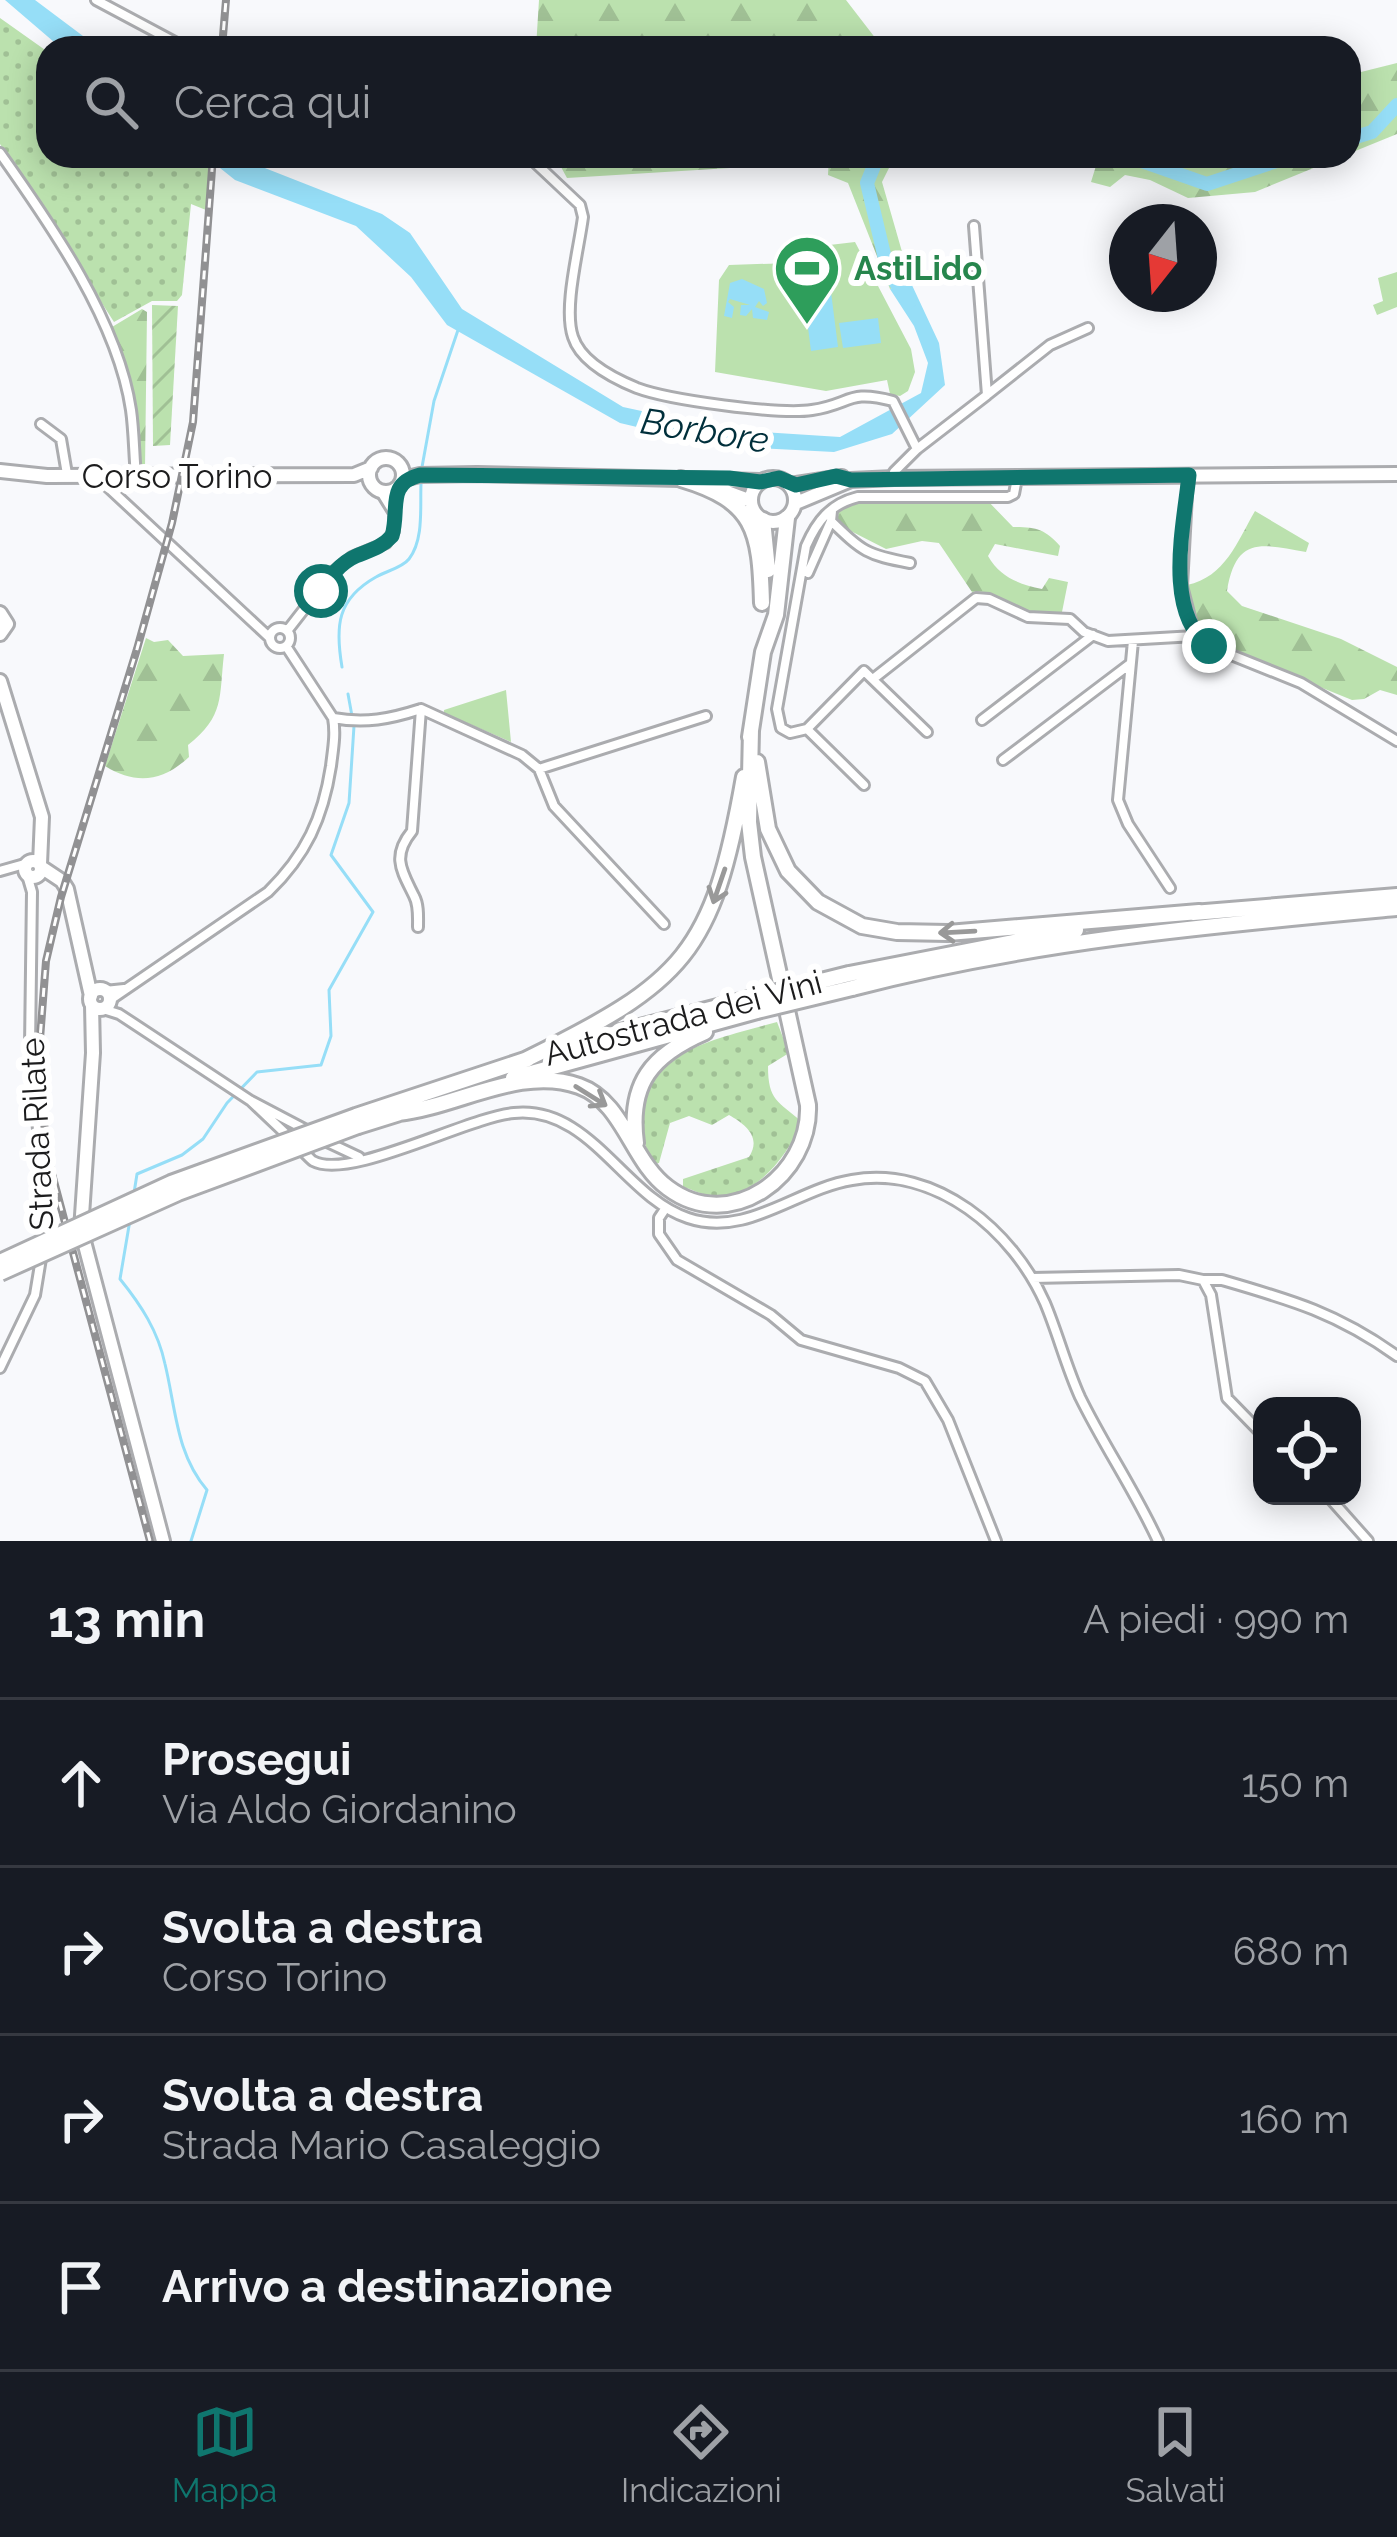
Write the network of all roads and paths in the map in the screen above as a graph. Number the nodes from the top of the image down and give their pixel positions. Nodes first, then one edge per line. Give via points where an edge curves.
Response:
1 (96, 0) edge
2 (164, 36) edge
3 (0, 153) edge
4 (541, 168) edge
5 (974, 226) dead end
6 (1088, 328) dead end
7 (987, 395) junction
8 (40, 424) dead end
9 (915, 444) junction
10 (0, 471) edge
11 (1189, 475) junction
12 (1397, 475) edge
13 (68, 476) junction
14 (96, 476) junction
15 (136, 476) junction
16 (1018, 477) junction
17 (894, 478) junction
18 (681, 479) junction
19 (387, 480) junction
20 (851, 480) junction
21 (760, 482) junction
22 (790, 485) junction
23 (751, 501) junction
24 (796, 503) junction
25 (832, 509) junction
26 (787, 518) junction
27 (763, 520) junction
28 (831, 521) junction
29 (910, 563) dead end
30 (808, 573) dead end
31 (762, 603) junction
32 (0, 613) edge
33 (287, 632) junction
34 (0, 635) edge
35 (1093, 635) junction
36 (1195, 636) junction
37 (270, 638) junction
38 (1132, 641) junction
39 (286, 646) junction
40 (763, 652) junction
41 (1130, 664) junction
42 (872, 679) junction
43 (0, 681) edge
44 (421, 709) junction
45 (706, 716) dead end
46 (337, 718) junction
47 (982, 720) dead end
48 (807, 729) junction
49 (752, 730) junction
50 (927, 732) dead end
51 (1397, 741) edge
52 (1003, 760) dead end
53 (539, 769) junction
54 (864, 785) dead end
55 (31, 869) junction
56 (0, 871) edge
57 (1170, 887) dead end
58 (1397, 896) edge
59 (1397, 908) edge
60 (1199, 912) junction
61 (664, 924) dead end
62 (418, 927) dead end
63 (851, 981) junction
64 (108, 1001) junction
65 (755, 1004) junction
66 (525, 1060) junction
67 (251, 1100) junction
68 (398, 1113) junction
69 (357, 1121) junction
70 (637, 1154) junction
71 (367, 1158) junction
72 (665, 1209) junction
73 (0, 1262) edge
74 (0, 1274) edge
75 (1032, 1278) junction
76 (1203, 1280) junction
77 (1397, 1356) edge
78 (0, 1368) edge
79 (1253, 1425) edge
80 (1336, 1505) edge
81 (163, 1541) edge
82 (996, 1541) edge
83 (1158, 1541) edge
84 (1368, 1541) edge

1 - 2 street
3 - 15 street via 108,334 131,410
4 - 9 street via 580,205 570,320 589,360 640,389 700,400 812,410 863,394 893,401
5 - 7 street
6 - 7 street via 1050,346
7 - 9 street
8 - 13 street via 61,439
9 - 17 street
10 - 13 main road, Corso Torino
11 - 12 main road, Corso Torino
11 - 16 main road, Corso Torino
11 - 36 street via 1181,586
13 - 14 main road, Corso Torino
14 - 15 main road, Corso Torino
14 - 37 street
15 - 19 main road, Corso Torino
16 - 17 main road, Corso Torino
16 - 25 street via 1008,497 858,497
17 - 20 main road, Corso Torino
18 - 19 main road, Corso Torino
18 - 21 main road, Corso Torino
18 - 23 main road, Corso Torino
18 - 31 highway via 714,489 743,511 758,548
19 - 33 street via 394,531 333,572
20 - 22 main road, Corso Torino
20 - 24 main road, Corso Torino
21 - 22 main road, Corso Torino
21 - 23 main road
22 - 24 main road
23 - 27 main road
24 - 26 main road
25 - 28 street
25 - 48 street via 806,546 777,709 781,728
26 - 27 main road
26 - 40 highway via 776,615
27 - 31 highway via 769,552
28 - 29 street via 872,556
28 - 30 street
31 - 40 highway
32 - 34 main road via 7,624
33 - 37 street via 278,628
33 - 39 street
35 - 38 street
35 - 42 street via 1070,619 1028,617 976,598
35 - 47 street
36 - 38 street
36 - 51 street via 1300,683
37 - 39 street
38 - 41 street
39 - 46 street
40 - 49 highway
41 - 52 street
41 - 57 street via 1118,800
42 - 48 street via 864,671
42 - 50 street
43 - 55 main road via 42,817
44 - 46 street via 388,720
44 - 53 street
44 - 62 street via 412,830 400,874 417,900
45 - 53 street
46 - 64 street via 322,813 290,870
48 - 54 street
60 -> 49 highway via 948,933 855,923 801,887 775,848
49 -> 66 highway via 727,862 687,953 621,1011
49 - 70 highway via 753,857 804,1082 807,1129 779,1180 729,1205 674,1193
53 - 61 street via 554,806
55 - 56 street
55 - 64 main road via 66,885 87,976
55 - 78 street, Strada Rilate via 30,1047 46,1222 35,1294
58 - 60 highway, Autostrada dei Vini
59 - 63 highway, Autostrada dei Vini via 1178,927
60 - 63 highway, Autostrada dei Vini via 1035,936
63 - 65 highway, Autostrada dei Vini, bridge
64 - 67 street
64 - 81 main road via 93,1024 81,1230
65 - 66 highway, Autostrada dei Vini
65 - 68 highway, Autostrada dei Vini
65 - 70 highway via 649,1068 636,1095
66 - 69 highway, Autostrada dei Vini
67 - 71 street via 339,1151
67 - 71 street via 312,1161
68 - 69 highway, Autostrada dei Vini
68 -> 70 highway via 548,1080 603,1099
69 - 73 highway, Autostrada dei Vini, bridge via 171,1183
69 - 74 highway, Autostrada dei Vini, bridge
71 - 72 street via 514,1113 545,1115 595,1144
72 - 75 street via 693,1220 746,1221 833,1183 913,1184 986,1220
72 - 82 street via 659,1234 677,1260 801,1340 925,1381
75 - 76 street
75 - 83 street via 1081,1398
76 - 77 street via 1326,1312
76 - 79 street via 1227,1398
80 - 84 street

